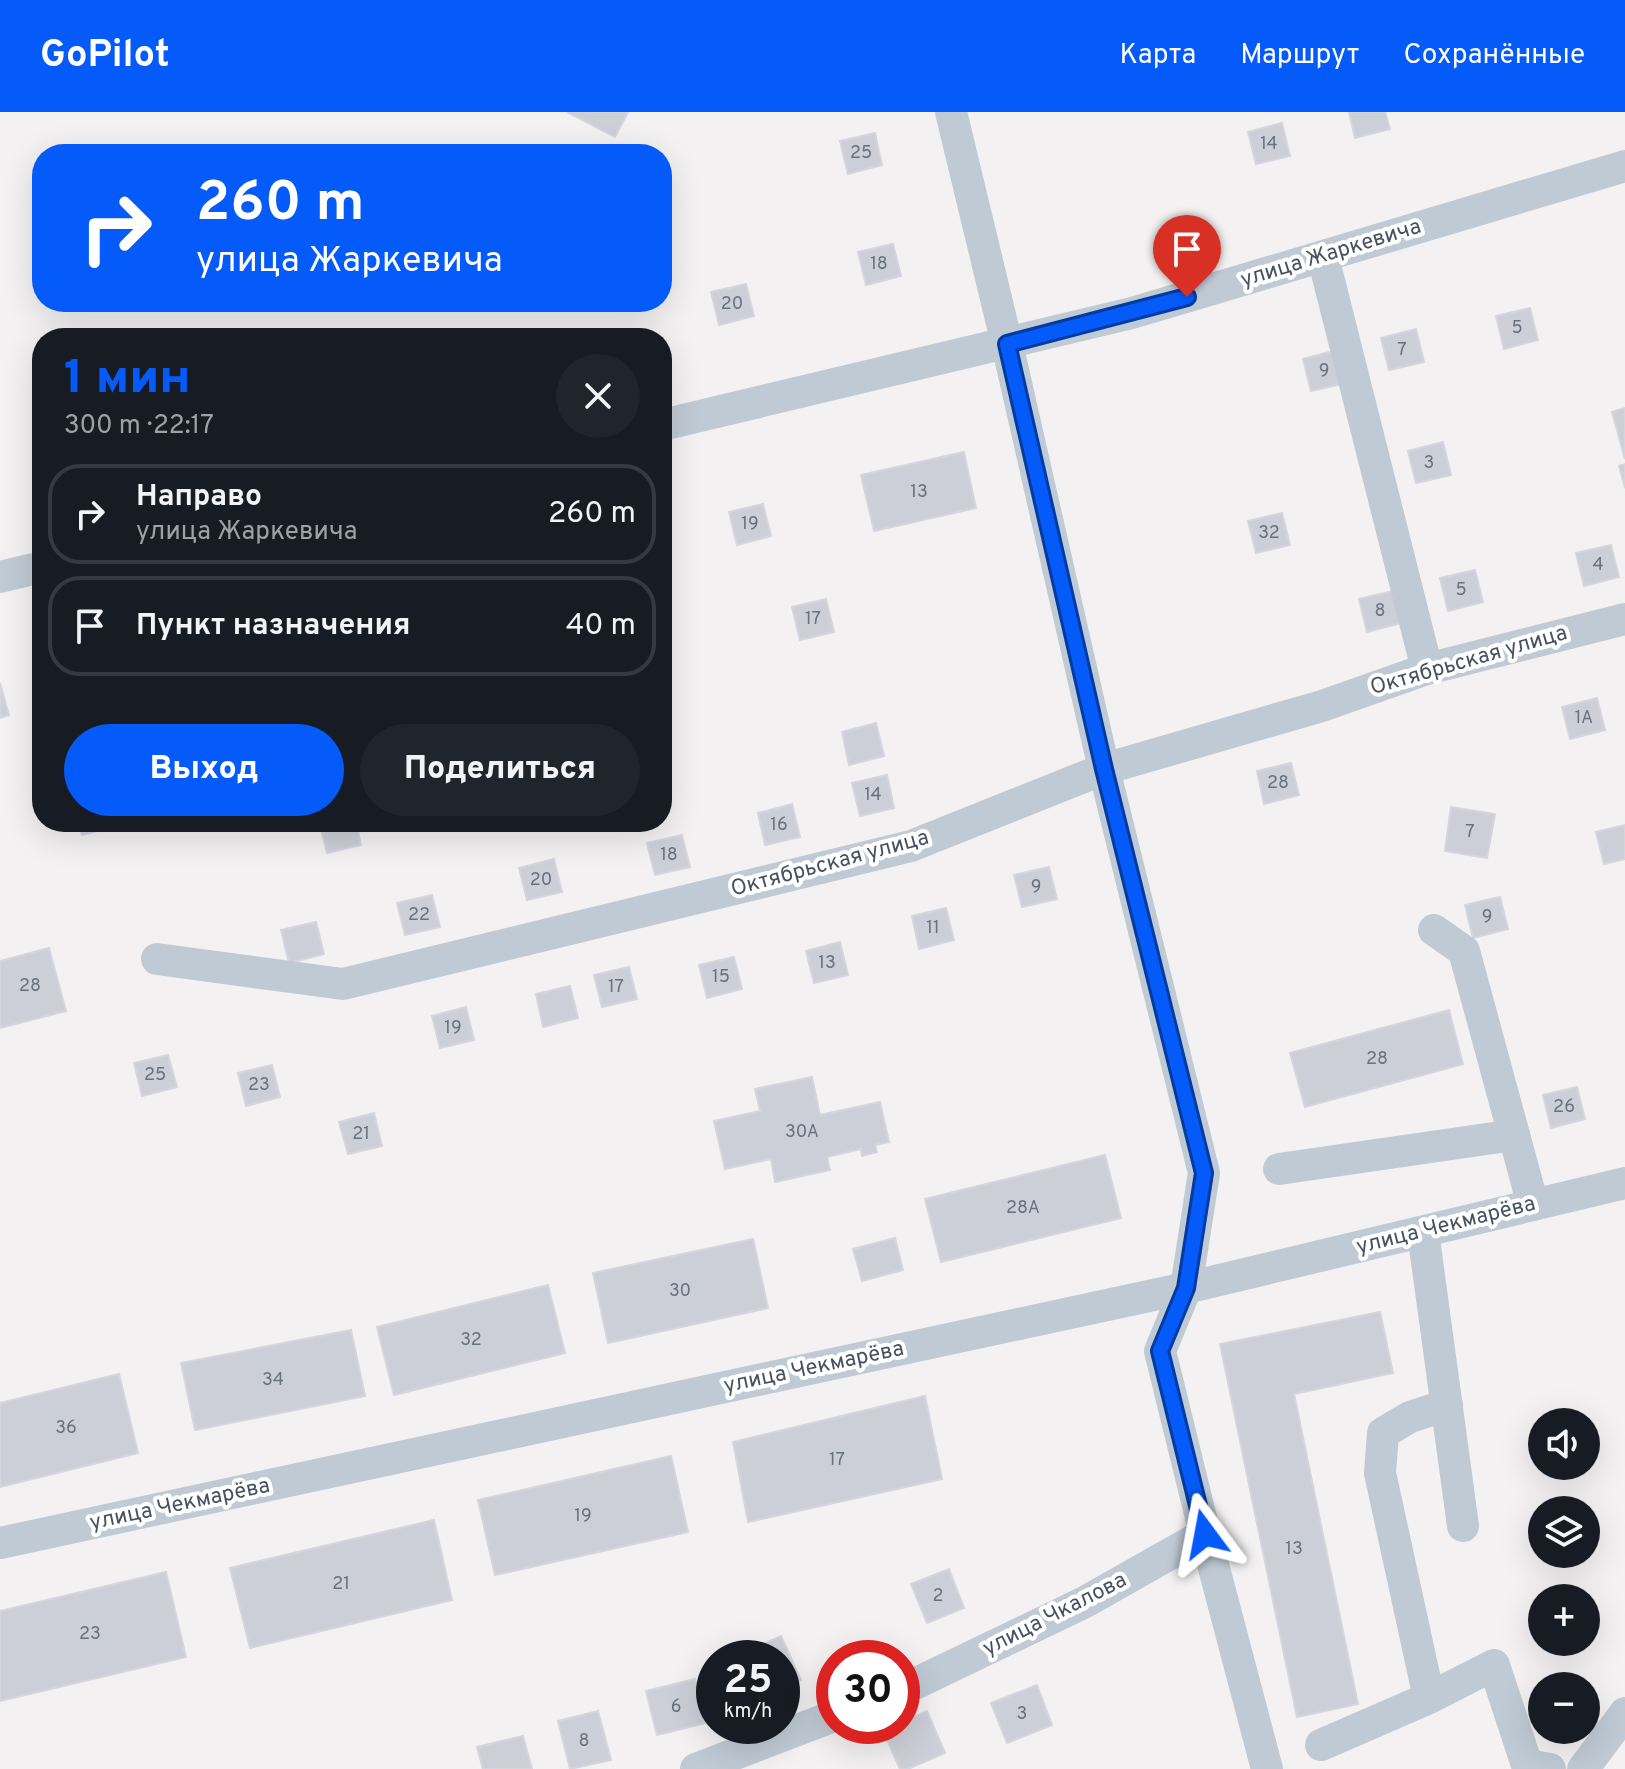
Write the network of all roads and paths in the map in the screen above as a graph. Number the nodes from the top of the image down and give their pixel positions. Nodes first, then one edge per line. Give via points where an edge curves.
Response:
1 (951, 112) edge
2 (1625, 166) edge
3 (1323, 257) junction
4 (1007, 344) junction
5 (672, 423) edge
6 (32, 569) edge
7 (0, 577) edge
8 (1625, 619) edge
9 (1427, 669) junction
10 (1104, 769) junction
11 (1434, 930) dead end
12 (157, 959) dead end
13 (1514, 1135) junction
14 (1279, 1169) dead end
15 (1625, 1183) edge
16 (1533, 1205) junction
17 (1423, 1232) junction
18 (1186, 1288) junction
19 (1447, 1405) junction
20 (1463, 1526) dead end
21 (1205, 1534) junction
22 (0, 1543) edge
23 (920, 1681) edge
24 (1429, 1698) junction
25 (1625, 1713) edge
26 (816, 1723) edge
27 (1321, 1745) dead end
28 (696, 1769) edge
29 (1267, 1769) edge
30 (1550, 1769) edge
31 (1583, 1769) edge

1 - 4 street
2 - 3 street, улица Жаркевича
3 - 4 street, улица Жаркевича
3 - 9 street
4 - 5 street, улица Жаркевича
4 - 10 street
6 - 7 street
8 - 9 street, Октябрьская улица
9 - 10 street, Октябрьская улица via 1322,706
10 - 12 street, Октябрьская улица via 911,846 343,984
10 - 18 street via 1204,1173
11 - 13 street via 1464,951
13 - 14 street
13 - 16 street
15 - 16 street, улица Чекмарёва
16 - 17 street, улица Чекмарёва
17 - 18 street, улица Чекмарёва
17 - 19 street
18 - 21 street via 1160,1351
18 - 22 street, улица Чекмарёва
19 - 20 street
19 - 24 street via 1383,1433 1380,1473
21 - 23 street, улица Чкалова via 1085,1602
21 - 29 street
24 - 27 street
24 - 30 street via 1494,1665 1527,1765
25 - 31 street
26 - 28 street

